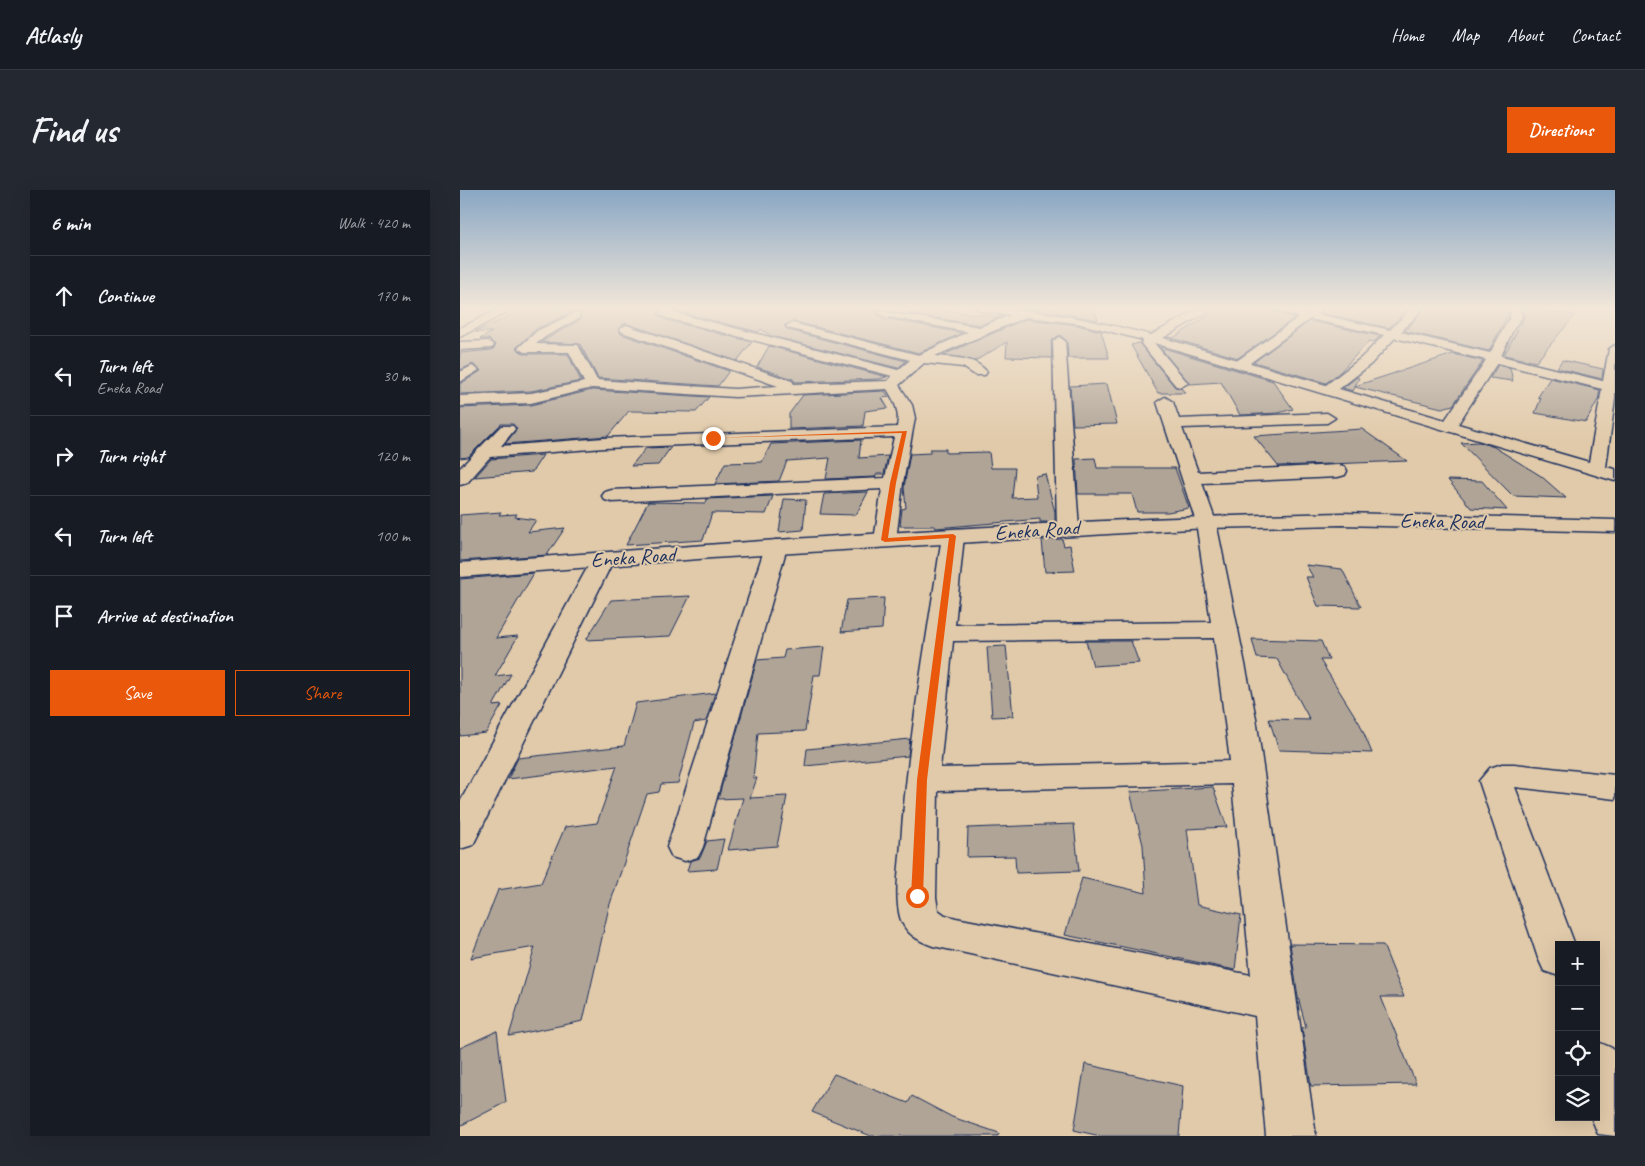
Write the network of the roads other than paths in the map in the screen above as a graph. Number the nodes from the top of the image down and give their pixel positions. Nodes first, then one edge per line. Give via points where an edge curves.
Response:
1 (576, 352) edge
2 (693, 352) edge
3 (798, 352) edge
4 (923, 352) joint
5 (1060, 352) edge
6 (1155, 352) edge
7 (1199, 352) edge
8 (1257, 352) edge
9 (1375, 352) edge
10 (1470, 352) edge
11 (1497, 352) edge
12 (1614, 352) edge
13 (1494, 358) junction
14 (1240, 364) junction
15 (472, 370) dead end
16 (980, 372) dead end
17 (460, 378) edge
18 (895, 380) junction
19 (1181, 383) dead end
20 (592, 384) junction
21 (1608, 386) junction
22 (798, 388) junction
23 (1329, 390) junction
24 (460, 401) edge
25 (1165, 402) dead end
26 (1327, 418) dead end
27 (1172, 424) junction
28 (1448, 425) junction
29 (507, 429) dead end
30 (905, 432) junction
31 (487, 452) junction
32 (1597, 469) junction
33 (1338, 471) dead end
34 (462, 475) edge
35 (1615, 475) edge
36 (1190, 478) junction
37 (893, 483) junction
38 (612, 496) dead end
39 (1206, 522) junction
40 (1615, 526) edge
41 (1068, 528) junction
42 (953, 536) junction
43 (885, 540) junction
44 (776, 547) junction
45 (603, 559) junction
46 (460, 570) edge
47 (1226, 630) junction
48 (940, 633) junction
49 (1248, 772) junction
50 (922, 780) junction
51 (1615, 787) edge
52 (460, 835) edge
53 (685, 847) dead end
54 (1555, 947) edge
55 (1275, 1000) junction
56 (1600, 1075) edge
57 (1615, 1117) edge
58 (1292, 1136) edge

1 - 20 street
2 - 22 street
3 - 18 street
4 - 16 street via 966,363
4 - 18 street
5 - 41 street
6 - 19 street
7 - 14 street
8 - 14 street
9 - 23 street
10 - 13 street
11 - 13 street
12 - 21 street
13 - 21 street
13 - 28 street
14 - 23 street
15 - 17 street
18 - 22 street
18 - 30 street via 907,418
20 - 22 street via 719,392
20 - 24 street via 531,398
21 - 32 street
23 - 28 street
25 - 27 street
26 - 27 street
27 - 36 street
28 - 32 street
29 - 31 street
30 - 31 street via 614,443
30 - 37 street
31 - 34 street
32 - 35 street
33 - 36 street
36 - 39 street
37 - 38 street
37 - 43 street
39 - 40 street, Eneka Road via 1342,519
39 - 41 street, Eneka Road
39 - 47 street
41 - 42 street, Eneka Road
42 - 43 street, Eneka Road
42 - 48 street
43 - 44 street, Eneka Road
44 - 45 street, Eneka Road
44 - 53 street
45 - 46 street, Eneka Road
45 - 52 street
47 - 48 street
47 - 49 street
48 - 50 street
49 - 50 street
49 - 55 street
50 - 55 street via 917,896 920,918 932,929
51 - 54 street via 1514,775 1502,776 1496,781
55 - 58 street
56 - 57 street

